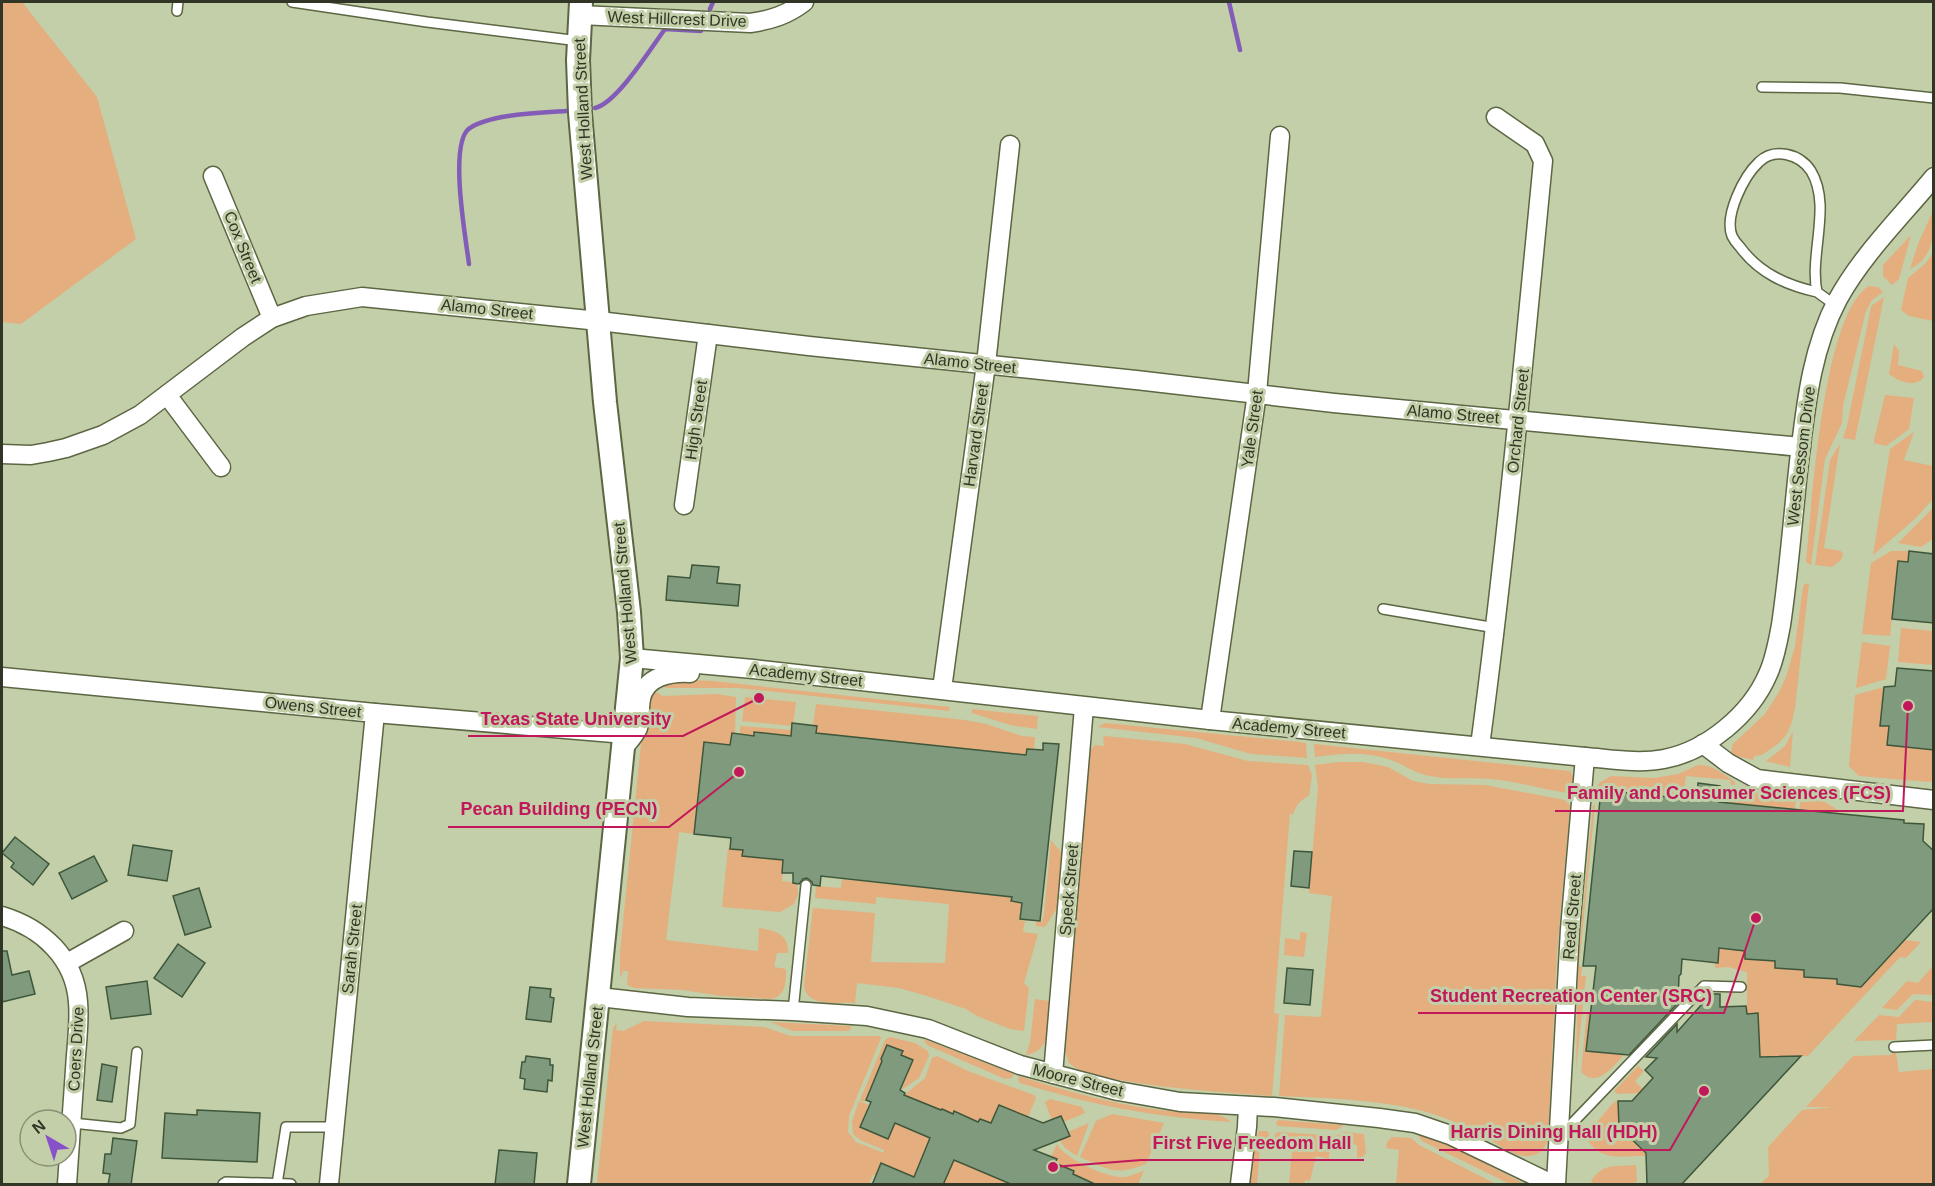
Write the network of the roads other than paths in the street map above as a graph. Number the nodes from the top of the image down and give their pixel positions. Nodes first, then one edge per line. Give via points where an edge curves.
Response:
1 (292, 2) edge
2 (804, 2) edge
3 (581, 8) edge
4 (579, 41) junction
5 (1762, 87) dead end
6 (1934, 98) edge
7 (1496, 117) dead end
8 (1280, 136) dead end
9 (1010, 145) dead end
10 (213, 176) dead end
11 (1934, 177) edge
12 (1817, 292) junction
13 (1835, 305) junction
14 (272, 318) junction
15 (599, 321) junction
16 (708, 334) junction
17 (986, 364) junction
18 (1257, 393) junction
19 (167, 395) junction
20 (1518, 420) junction
21 (1801, 447) junction
22 (2, 453) edge
23 (221, 467) dead end
24 (684, 506) dead end
25 (1383, 609) dead end
26 (1496, 628) junction
27 (632, 658) junction
28 (704, 664) junction
29 (2, 677) edge
30 (942, 689) junction
31 (1084, 706) junction
32 (375, 713) junction
33 (1210, 720) junction
34 (624, 741) junction
35 (1703, 744) junction
36 (1480, 746) junction
37 (1585, 757) junction
38 (1934, 800) edge
39 (806, 885) dead end
40 (2, 916) edge
41 (124, 931) dead end
42 (67, 963) junction
43 (1741, 987) dead end
44 (598, 997) junction
45 (793, 1011) junction
46 (1934, 1045) edge
47 (1894, 1047) dead end
48 (137, 1052) dead end
49 (1053, 1074) junction
50 (1248, 1106) junction
51 (73, 1108) edge
52 (78, 1124) edge
53 (334, 1127) junction
54 (1558, 1138) junction
55 (68, 1168) edge
56 (277, 1184) edge
57 (67, 1185) edge
58 (223, 1185) edge
59 (291, 1185) edge
60 (329, 1185) edge
61 (579, 1185) edge
62 (1240, 1185) edge
63 (1554, 1185) edge

1 - 4 lane
2 - 3 street, West Hillcrest Drive via 786,14 750,23
3 - 4 street, West Holland Street
4 - 15 street, West Holland Street via 580,113
5 - 6 lane via 1840,88
7 - 20 street, Orchard Street via 1535,144 1543,161
8 - 18 street, Yale Street
9 - 17 street, Harvard Street
10 - 14 street, Cox Street
11 - 13 street, West Sessom Drive via 1878,242
12 - 12 lane via 1815,269 1820,234 1816,183 1801,160 1791,154 1773,154 1760,161 1734,202 1730,226 1733,237 1756,266 1788,284
12 - 13 lane
13 - 21 street, West Sessom Drive via 1812,367
14 - 15 street, Alamo Street via 306,306 362,297
14 - 19 street, Alamo Street
15 - 16 street, Alamo Street
15 - 27 street, West Holland Street
16 - 17 street, Alamo Street
16 - 24 street, High Street
17 - 18 street, Alamo Street
17 - 30 street, Harvard Street
18 - 20 street, Alamo Street
18 - 33 street, Yale Street
19 - 22 street, Alamo Street via 123,425 83,442 40,454
19 - 23 street
20 - 21 street, Alamo Street
20 - 26 street, Orchard Street
21 - 35 street, West Sessom Drive via 1784,606 1772,663 1745,710
25 - 26 lane
26 - 36 street, Orchard Street
27 - 28 street, Academy Street
27 - 34 street, West Holland Street
28 - 30 street, Academy Street
28 - 34 street via 691,673 666,674 648,685 641,699 639,725 634,735
29 - 32 street, Owens Street
30 - 31 street, Academy Street
31 - 33 street, Academy Street
31 - 49 street, Speck Street
32 - 34 street, Owens Street
32 - 53 street, Sarah Street
33 - 36 street, Academy Street
34 - 44 street, West Holland Street
35 - 37 street, Academy Street via 1649,761
35 - 38 street via 1728,764 1757,778
36 - 37 street, Academy Street
37 - 54 street, Read Street via 1569,929
39 - 45 lane
40 - 42 street, Coers Drive via 41,936
41 - 42 street
42 - 51 street, Coers Drive via 78,1002
43 - 54 lane via 1704,986
44 - 45 street, Moore Street via 688,1007
44 - 61 street, West Holland Street
45 - 49 street, Moore Street via 867,1017 918,1027
46 - 47 lane
48 - 52 lane via 130,1124 121,1128
49 - 50 street, Moore Street via 1180,1102
50 - 62 street
50 - 63 street, Moore Street via 1415,1123 1450,1135
53 - 56 lane via 286,1127
53 - 60 street, Sarah Street
54 - 63 street, Read Street
55 - 57 street, Coers Drive
56 - 58 lane
56 - 59 lane

